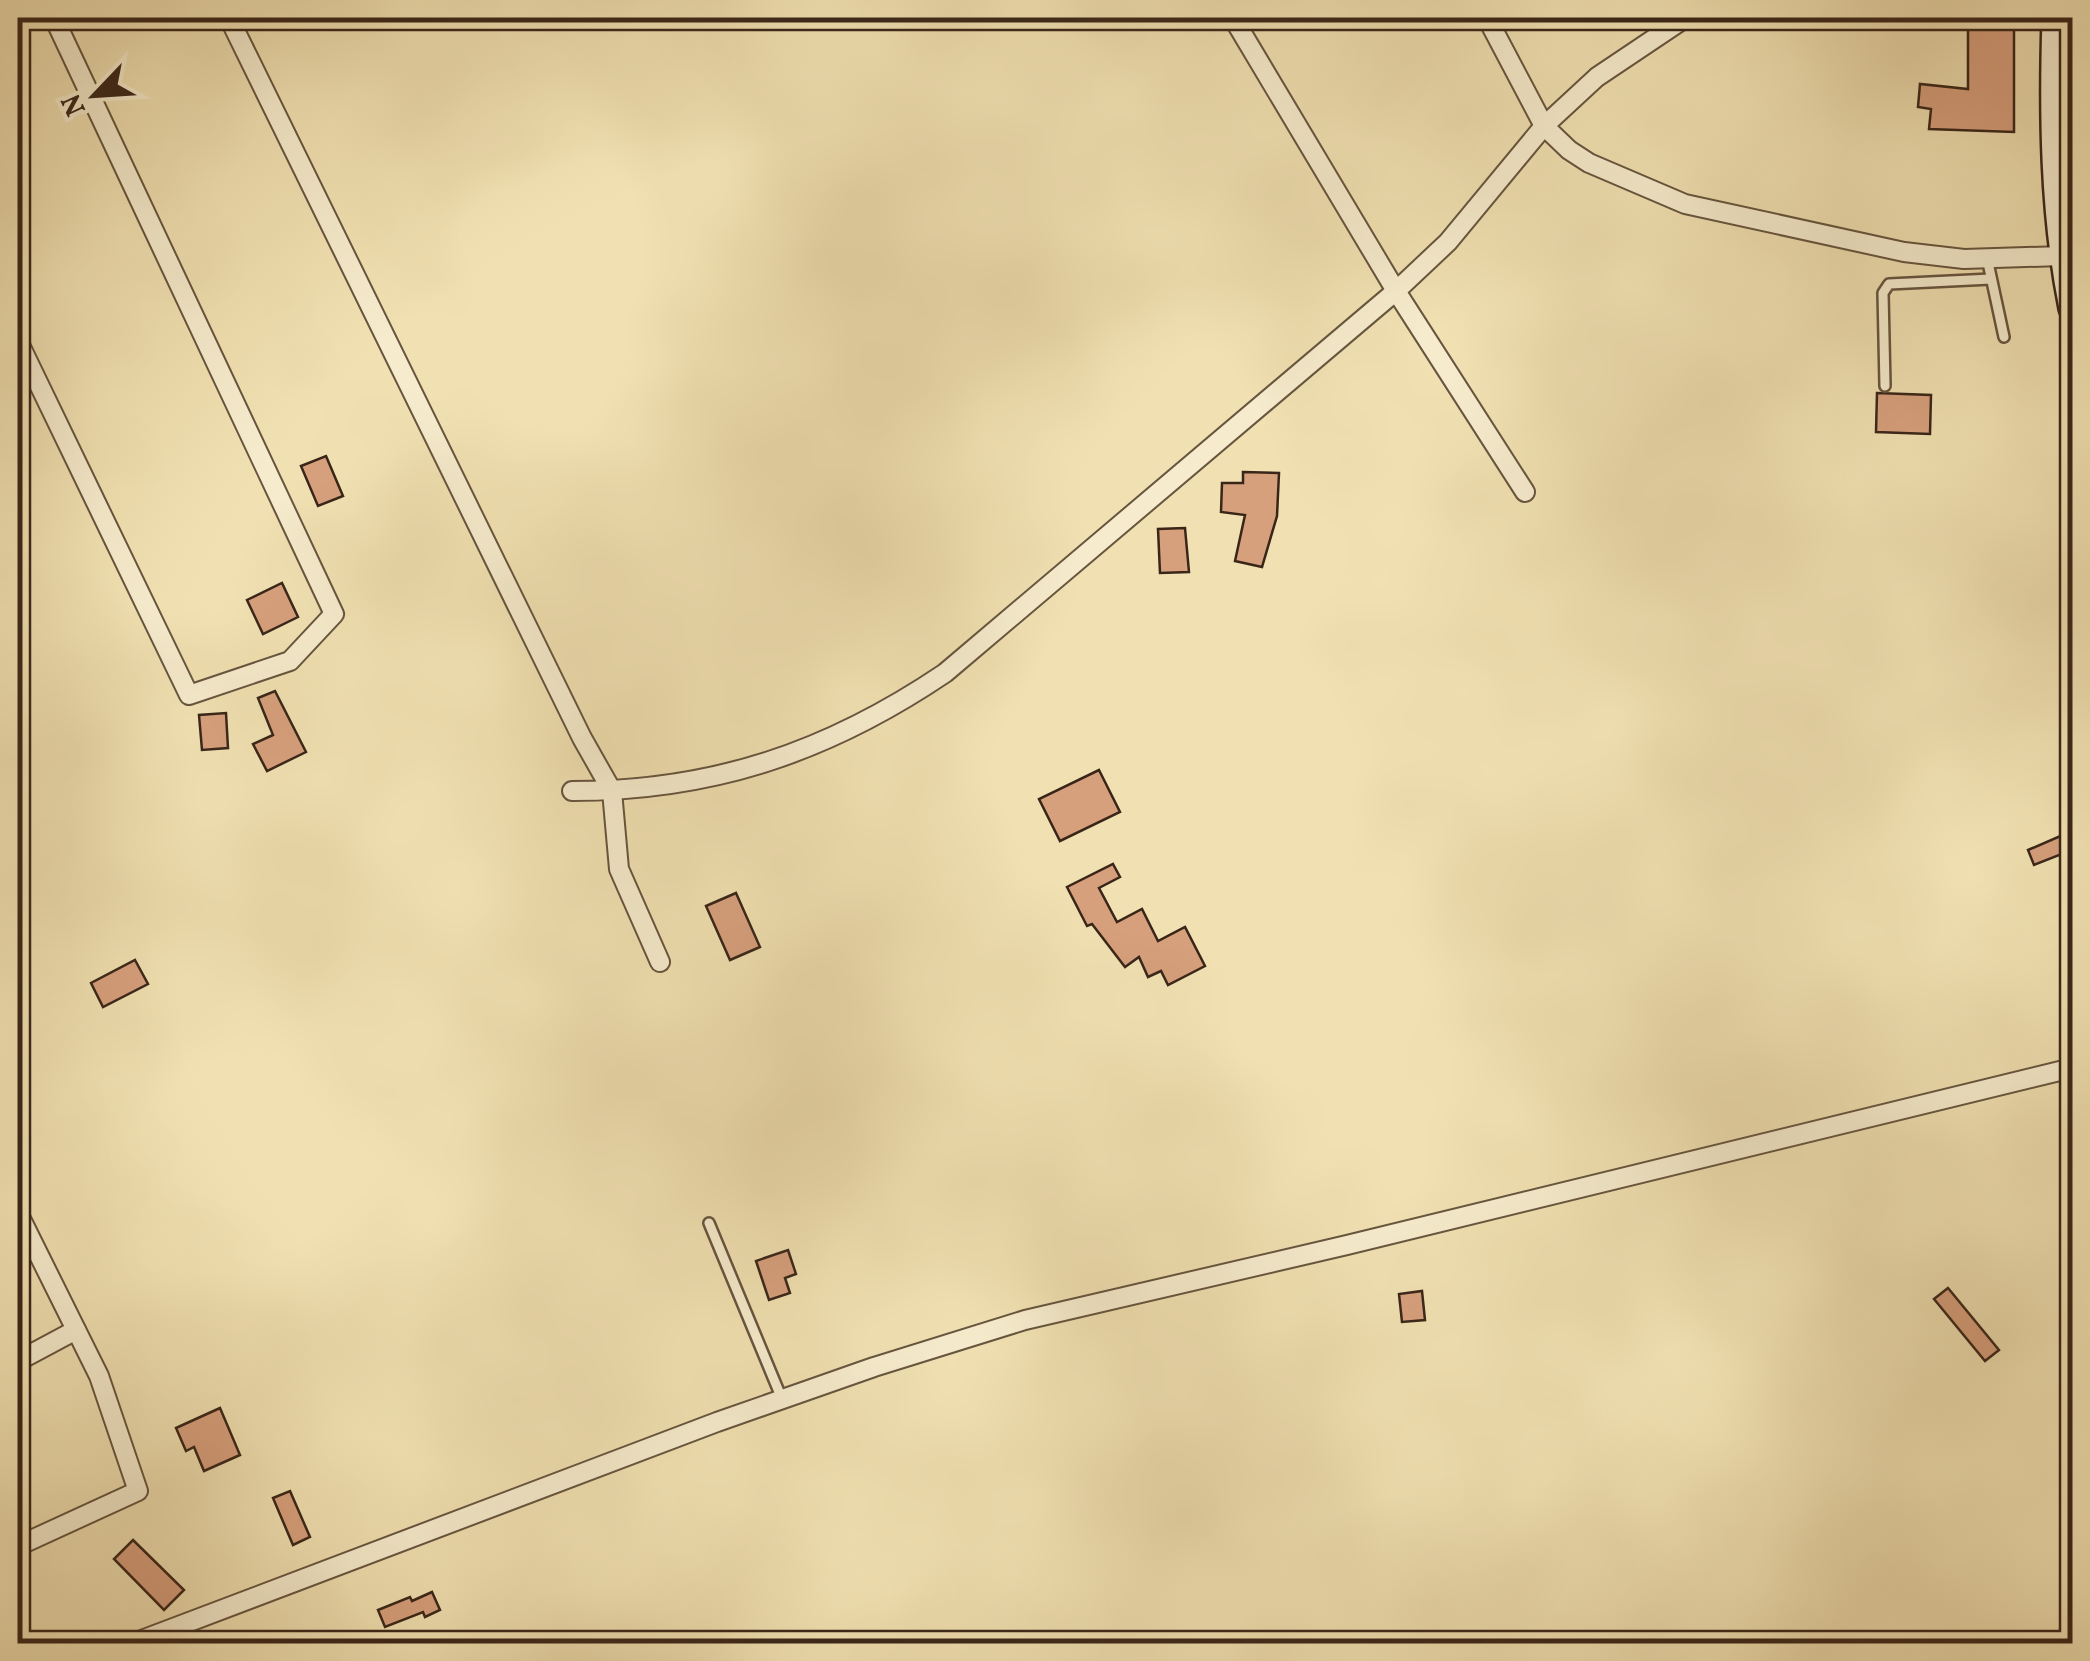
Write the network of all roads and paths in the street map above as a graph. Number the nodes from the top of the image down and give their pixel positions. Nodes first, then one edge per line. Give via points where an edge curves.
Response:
1 (54, 18) edge
2 (229, 18) edge
3 (1233, 18) edge
4 (1487, 18) edge
5 (1685, 18) edge
6 (2056, 18) edge
7 (1544, 126) junction
8 (2062, 256) junction
9 (1987, 258) junction
10 (1991, 278) junction
11 (1396, 290) junction
12 (2072, 308) edge
13 (2004, 337) dead end
14 (18, 342) edge
15 (1885, 386) dead end
16 (1526, 492) dead end
17 (572, 791) dead end
18 (612, 791) junction
19 (660, 962) dead end
20 (2072, 1068) edge
21 (18, 1212) edge
22 (709, 1223) dead end
23 (76, 1330) junction
24 (18, 1362) edge
25 (782, 1399) junction
26 (18, 1546) edge
27 (131, 1644) edge

1 - 14 street via 334,614 290,661 188,695
2 - 18 street
3 - 11 street
4 - 7 street
5 - 7 street via 1597,77
6 - 8 main road
7 - 9 street via 1588,164 1685,204 1904,252
7 - 11 street via 1448,242
8 - 9 street
8 - 12 main road
9 - 10 lane
10 - 13 lane
10 - 15 lane via 1889,284 1883,293
11 - 16 street
11 - 18 street via 959,661 899,704 771,763
17 - 18 street
18 - 19 street via 619,869
20 - 25 street via 1025,1320
21 - 23 street
22 - 25 lane
23 - 24 street
23 - 26 street via 138,1491
25 - 27 street

